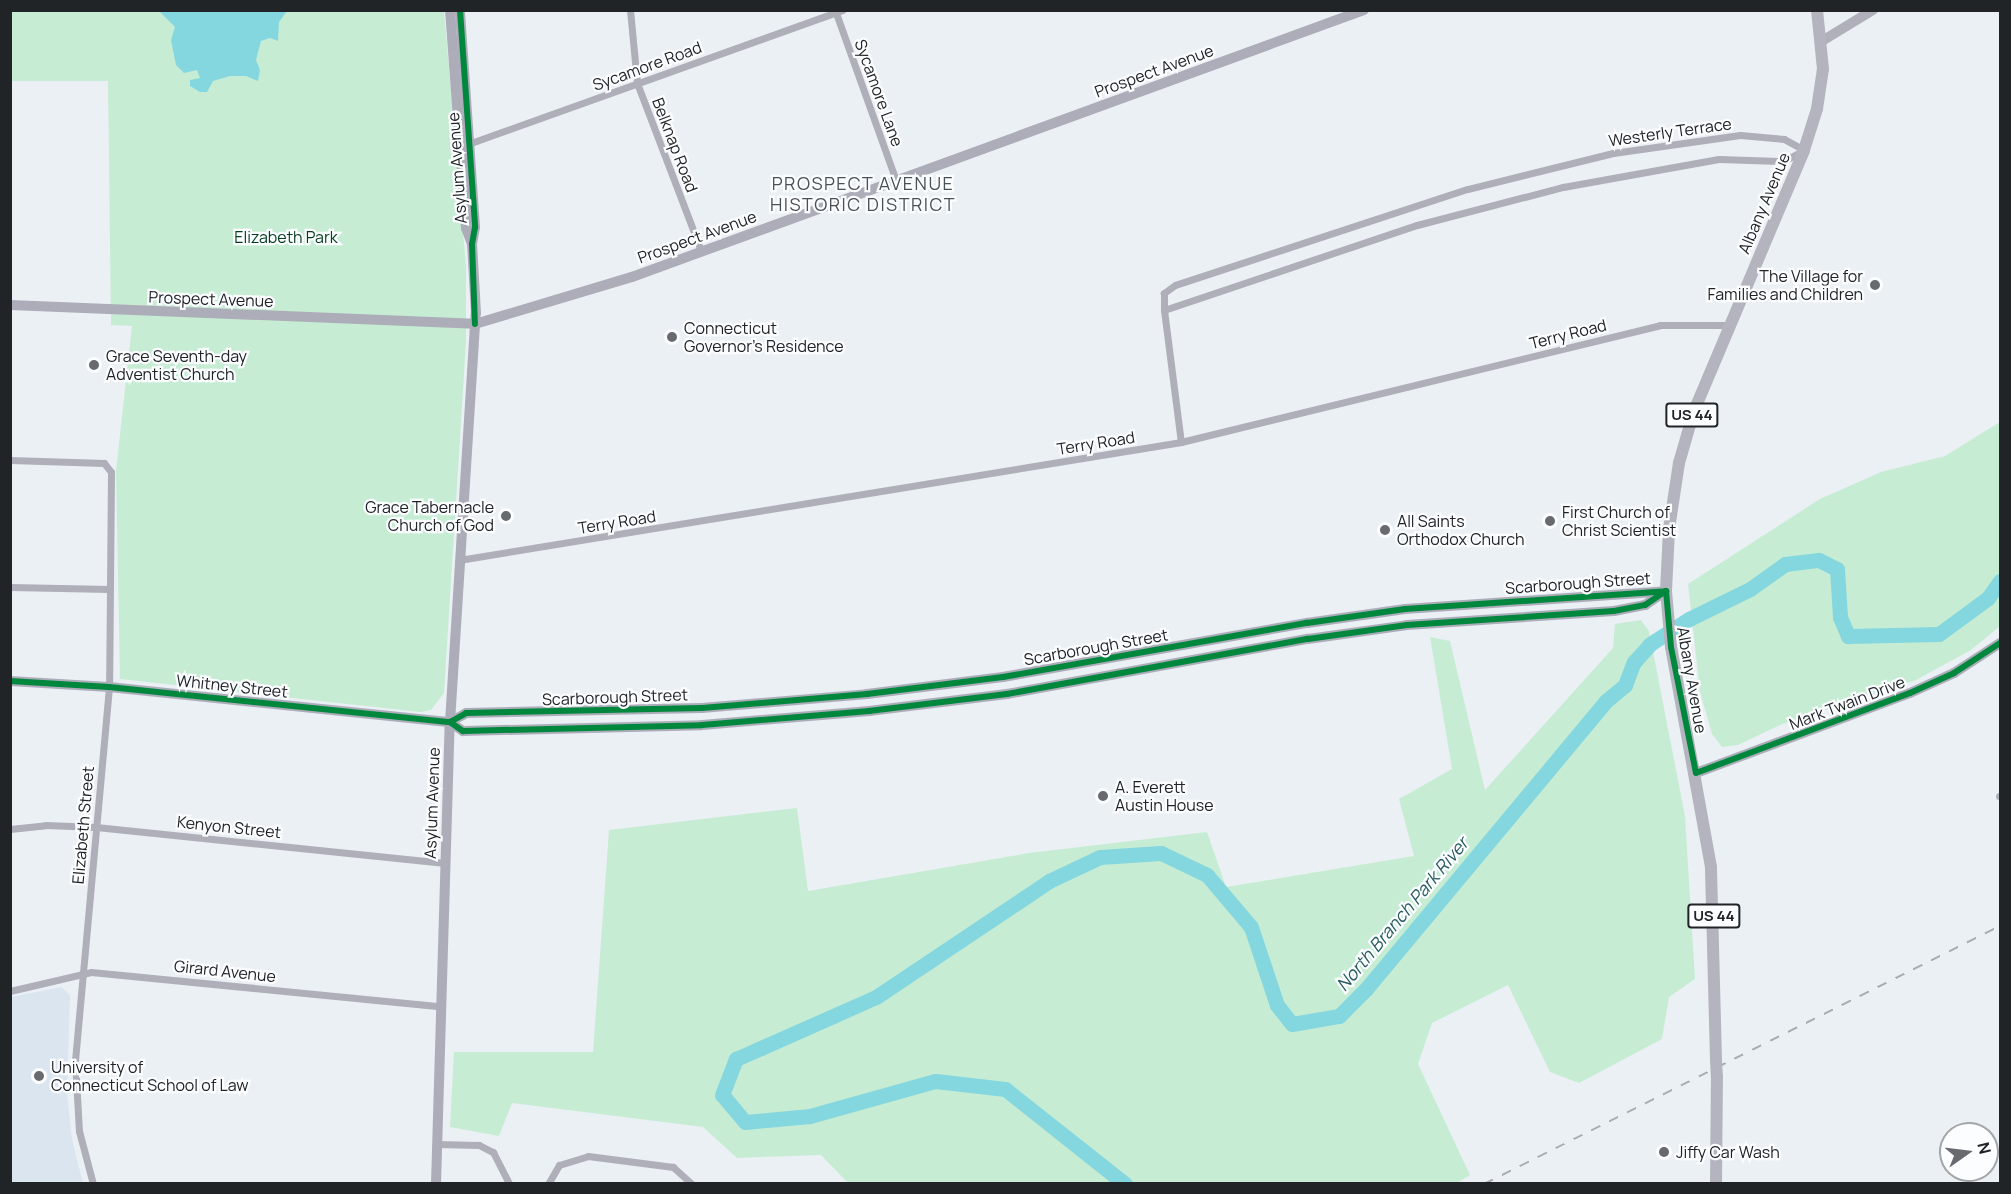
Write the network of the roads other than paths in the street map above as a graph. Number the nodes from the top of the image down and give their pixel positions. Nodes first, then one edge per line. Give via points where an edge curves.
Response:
1 (450, 10) edge
2 (459, 10) edge
3 (630, 10) edge
4 (1364, 10) edge
5 (1817, 10) edge
6 (1873, 10) edge
7 (840, 12) edge
8 (1822, 41) junction
9 (637, 83) junction
10 (464, 145) junction
11 (1804, 150) junction
12 (896, 181) junction
13 (701, 251) junction
14 (10, 305) edge
15 (1164, 310) junction
16 (476, 324) junction
17 (1730, 325) junction
18 (1181, 442) junction
19 (10, 459) edge
20 (459, 560) junction
21 (10, 586) edge
22 (111, 588) junction
23 (1666, 591) junction
24 (1405, 609) junction
25 (1307, 623) junction
26 (1407, 625) junction
27 (1308, 639) junction
28 (2001, 643) edge
29 (1154, 651) junction
30 (1157, 668) junction
31 (1003, 677) junction
32 (10, 681) edge
33 (109, 687) junction
34 (867, 694) junction
35 (1007, 694) junction
36 (702, 708) junction
37 (869, 711) junction
38 (588, 713) junction
39 (450, 722) junction
40 (702, 726) junction
41 (589, 731) junction
42 (1696, 773) junction
43 (96, 827) junction
44 (10, 829) edge
45 (445, 863) junction
46 (82, 973) junction
47 (10, 991) edge
48 (439, 1006) junction
49 (436, 1143) junction
50 (93, 1184) edge
51 (436, 1184) edge
52 (509, 1184) edge
53 (548, 1184) edge
54 (692, 1184) edge
55 (1716, 1184) edge

1 - 10 main road, Asylum Avenue
2 - 10 main road, Asylum Avenue
3 - 9 street, Belknap Road
4 - 12 main road, Prospect Avenue
5 - 8 highway, Albany Avenue / US 44
6 - 8 main road
7 - 9 street, Sycamore Road
7 - 12 street, Sycamore Lane
8 - 11 highway, Albany Avenue / US 44 via 1821,87
9 - 10 street, Sycamore Road
9 - 13 street, Belknap Road
10 - 16 main road, Asylum Avenue via 475,227 472,244
11 - 15 street, Westerly Terrace via 1784,161 1719,159 1563,187 1417,225
11 - 15 street, Westerly Terrace via 1784,139 1740,135 1682,141 1613,153 1467,189 1174,285 1164,293
11 - 17 highway, Albany Avenue / US 44
12 - 13 main road, Prospect Avenue
13 - 16 main road, Prospect Avenue via 554,303
14 - 16 main road, Prospect Avenue
15 - 18 street, Westerly Terrace
16 - 20 main road, Asylum Avenue
17 - 18 street, Terry Road via 1660,325
17 - 23 highway, Albany Avenue / US 44 via 1694,411 1679,463 1669,529
18 - 20 street, Terry Road
19 - 22 street, Elizabeth Street via 104,463 109,468
20 - 39 main road, Asylum Avenue
21 - 22 street
22 - 33 street, Elizabeth Street
23 - 24 main road, Scarborough Street
23 - 26 main road, Scarborough Street via 1645,605 1614,611
23 - 42 highway, Albany Avenue / US 44 via 1671,647
24 - 25 main road, Scarborough Street
24 - 26 main road
25 - 27 main road
25 - 29 main road, Scarborough Street
26 - 27 main road, Scarborough Street
27 - 30 main road, Scarborough Street
28 - 42 main road, Mark Twain Drive via 1954,674 1910,693
29 - 30 main road
29 - 31 main road, Scarborough Street
30 - 35 main road, Scarborough Street
31 - 34 main road, Scarborough Street
31 - 35 main road
32 - 33 main road, Whitney Street
33 - 39 main road, Whitney Street
33 - 43 street, Elizabeth Street
34 - 36 main road, Scarborough Street
34 - 37 main road
35 - 37 main road, Scarborough Street
36 - 38 main road, Scarborough Street
36 - 40 main road
37 - 40 main road, Scarborough Street
38 - 39 main road, Scarborough Street via 466,713
38 - 41 main road
39 - 41 main road, Scarborough Street via 463,731
39 - 45 main road, Asylum Avenue
40 - 41 main road, Scarborough Street
42 - 55 highway, Albany Avenue / US 44, bridge via 1711,867
43 - 44 street, Kenyon Street via 46,825
43 - 45 street, Kenyon Street
43 - 46 street, Elizabeth Street
45 - 48 main road, Asylum Avenue
46 - 47 street, Girard Avenue
46 - 48 street, Girard Avenue
46 - 50 street, Elizabeth Street via 75,1078 80,1134
48 - 49 main road, Asylum Avenue
49 - 51 main road, Asylum Avenue
49 - 52 street via 478,1145 493,1152
53 - 54 street via 559,1165 588,1156 673,1167

